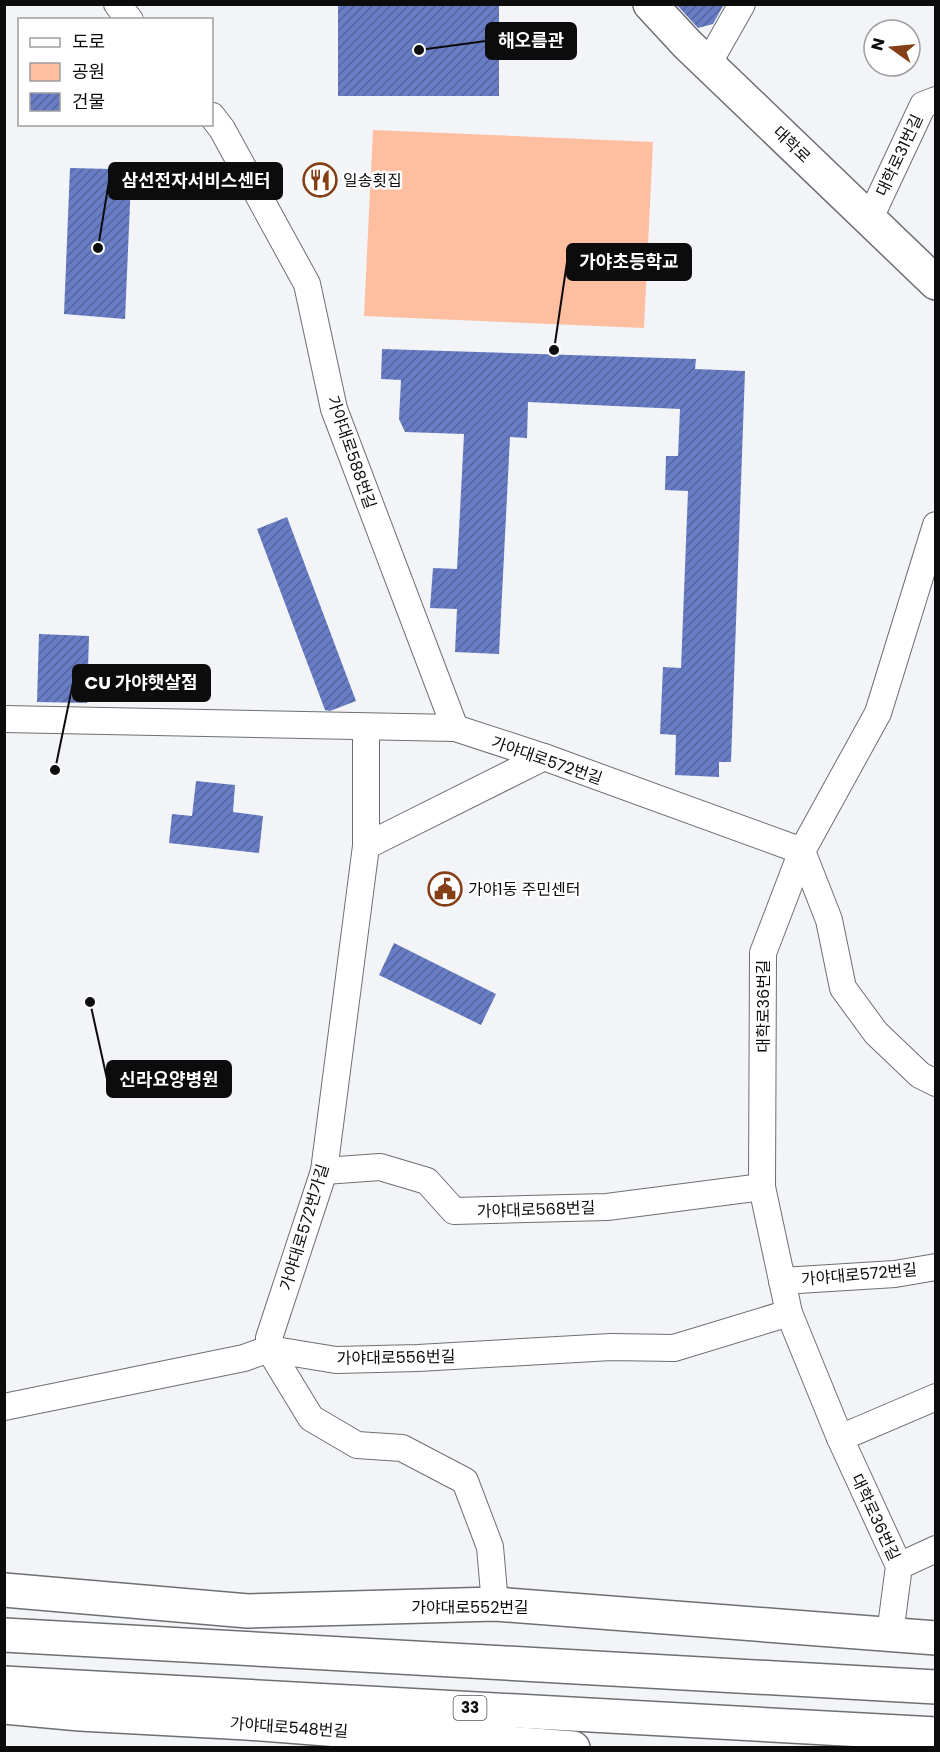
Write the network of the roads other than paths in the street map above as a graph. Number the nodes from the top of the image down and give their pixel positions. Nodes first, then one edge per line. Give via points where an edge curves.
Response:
1 (117, 4) edge
2 (650, 4) edge
3 (742, 4) edge
4 (128, 18) edge
5 (708, 64) junction
6 (936, 100) edge
7 (213, 117) edge
8 (870, 218) junction
9 (936, 283) edge
10 (936, 525) edge
11 (4, 719) edge
12 (366, 728) junction
13 (455, 728) junction
14 (544, 757) junction
15 (366, 846) junction
16 (802, 851) junction
17 (936, 1083) edge
18 (324, 1171) junction
19 (762, 1187) junction
20 (936, 1267) edge
21 (782, 1281) junction
22 (789, 1313) junction
23 (269, 1349) junction
24 (936, 1397) edge
25 (4, 1407) edge
26 (840, 1438) junction
27 (936, 1549) edge
28 (899, 1566) junction
29 (10, 1587) edge
30 (495, 1604) junction
31 (890, 1634) junction
32 (4, 1635) edge
33 (936, 1638) edge
34 (936, 1687) edge
35 (7, 1702) edge
36 (936, 1734) edge
37 (573, 1748) edge

1 - 4 street
2 - 5 main road, 대학로
3 - 5 street
5 - 8 main road, 대학로
6 - 8 street, 대학로31번길 via 923,105
7 - 13 street, 가야대로588번길 via 306,284 334,410
8 - 9 main road, 대학로
10 - 16 street, 대학로36번길 via 878,713
11 - 12 street, 가야대로572번길
12 - 13 street, 가야대로572번길
12 - 15 street, 가야대로572번가길
13 - 14 street, 가야대로572번길
14 - 15 street
14 - 16 street, 가야대로572번길
15 - 18 street, 가야대로572번가길
16 - 17 street via 829,920 843,988 876,1033 920,1075
16 - 19 street, 대학로36번길 via 763,953
18 - 19 street, 가야대로568번길 via 380,1167 427,1181 454,1211 607,1207
18 - 23 street, 가야대로572번가길 via 268,1338
19 - 21 street, 대학로36번길
20 - 21 street, 가야대로572번길 via 895,1274
21 - 22 street, 대학로36번길
22 - 23 street, 가야대로556번길 via 674,1348 611,1347 336,1360
22 - 26 street, 대학로36번길
23 - 25 street, 가야대로556번길 via 244,1358
23 - 30 street via 310,1418 357,1445 402,1448 465,1481 490,1547
24 - 26 street
26 - 28 street, 대학로36번길
27 - 28 street
28 - 31 street, 대학로36번길
29 - 30 main road, 가야대로552번길 via 248,1611
30 - 31 main road, 가야대로552번길
31 - 33 main road, 가야대로552번길
32 - 34 main road
35 - 36 main road, 33
35 - 37 main road, 가야대로548번길 via 80,1714

